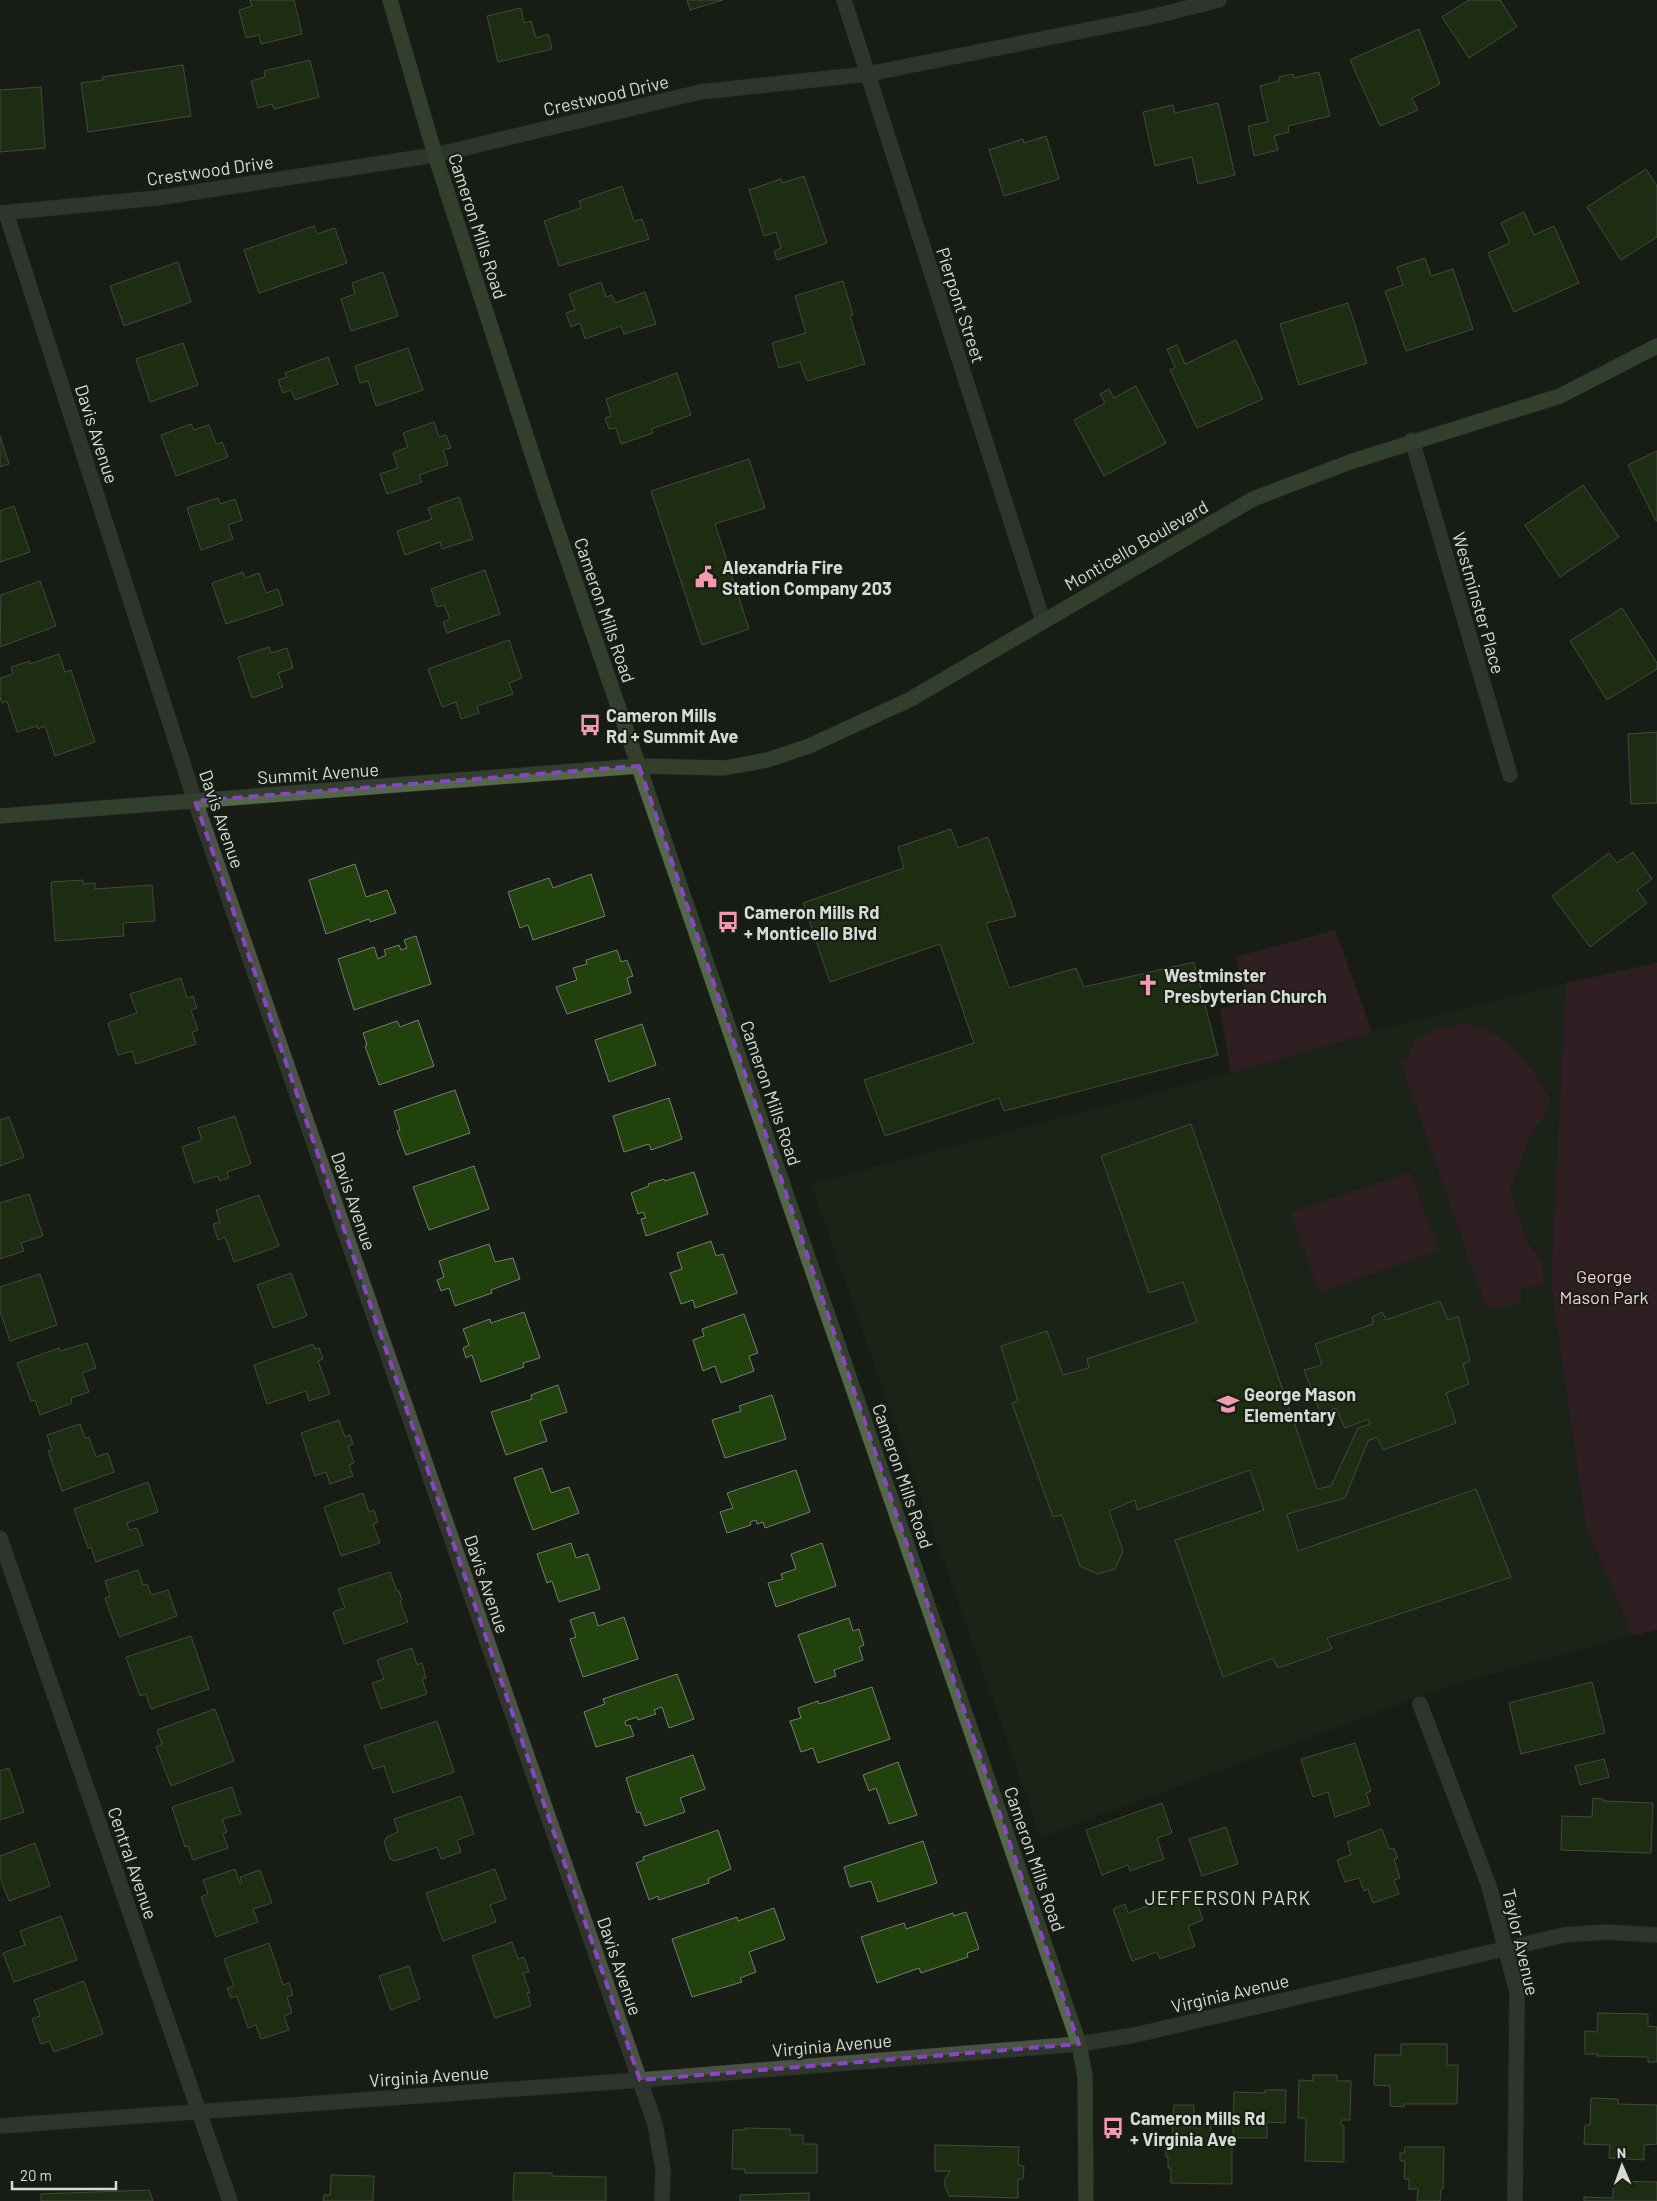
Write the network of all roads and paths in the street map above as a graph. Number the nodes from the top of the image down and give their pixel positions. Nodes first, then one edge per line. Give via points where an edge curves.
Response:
1 (390, 0) edge
2 (844, 0) edge
3 (1219, 0) edge
4 (868, 74) junction
5 (435, 155) junction
6 (3, 213) edge
7 (1657, 346) edge
8 (1412, 440) junction
9 (1043, 621) junction
10 (639, 766) junction
11 (1510, 775) dead end
12 (196, 801) junction
13 (0, 816) edge
14 (0, 1538) edge
15 (1420, 1704) dead end
16 (1657, 1936) edge
17 (1504, 1948) junction
18 (1079, 2044) junction
19 (640, 2080) junction
20 (199, 2111) junction
21 (0, 2126) edge
22 (230, 2201) edge
23 (662, 2201) edge
24 (1086, 2201) edge
25 (1515, 2201) edge

1 - 5 street, Cameron Mills Road
2 - 4 street, Pierpont Street
3 - 4 street, Crestwood Drive via 1151,17
4 - 5 street, Crestwood Drive via 700,92
4 - 9 street, Pierpont Street
5 - 6 street, Crestwood Drive via 157,198
5 - 10 street, Cameron Mills Road via 547,500
6 - 12 street, Davis Avenue
7 - 8 street, Monticello Boulevard via 1560,396
8 - 9 street, Monticello Boulevard via 1253,499
8 - 11 street, Westminster Place
9 - 10 street, Monticello Boulevard via 909,700 809,746 767,760 724,768
10 - 12 street, Summit Avenue
10 - 18 street, Cameron Mills Road
12 - 13 street, Summit Avenue
12 - 19 street, Davis Avenue
14 - 20 street, Central Avenue
15 - 17 street, Taylor Avenue via 1489,1886
16 - 17 street, Virginia Avenue via 1605,1932 1564,1935
17 - 18 street, Virginia Avenue via 1135,2035
17 - 25 street, Taylor Avenue via 1517,1992
18 - 19 street, Virginia Avenue
18 - 24 street, Cameron Mills Road via 1085,2076
19 - 20 street, Virginia Avenue
19 - 23 street, Davis Avenue via 655,2124 662,2170
20 - 21 street, Virginia Avenue
20 - 22 street, Central Avenue

